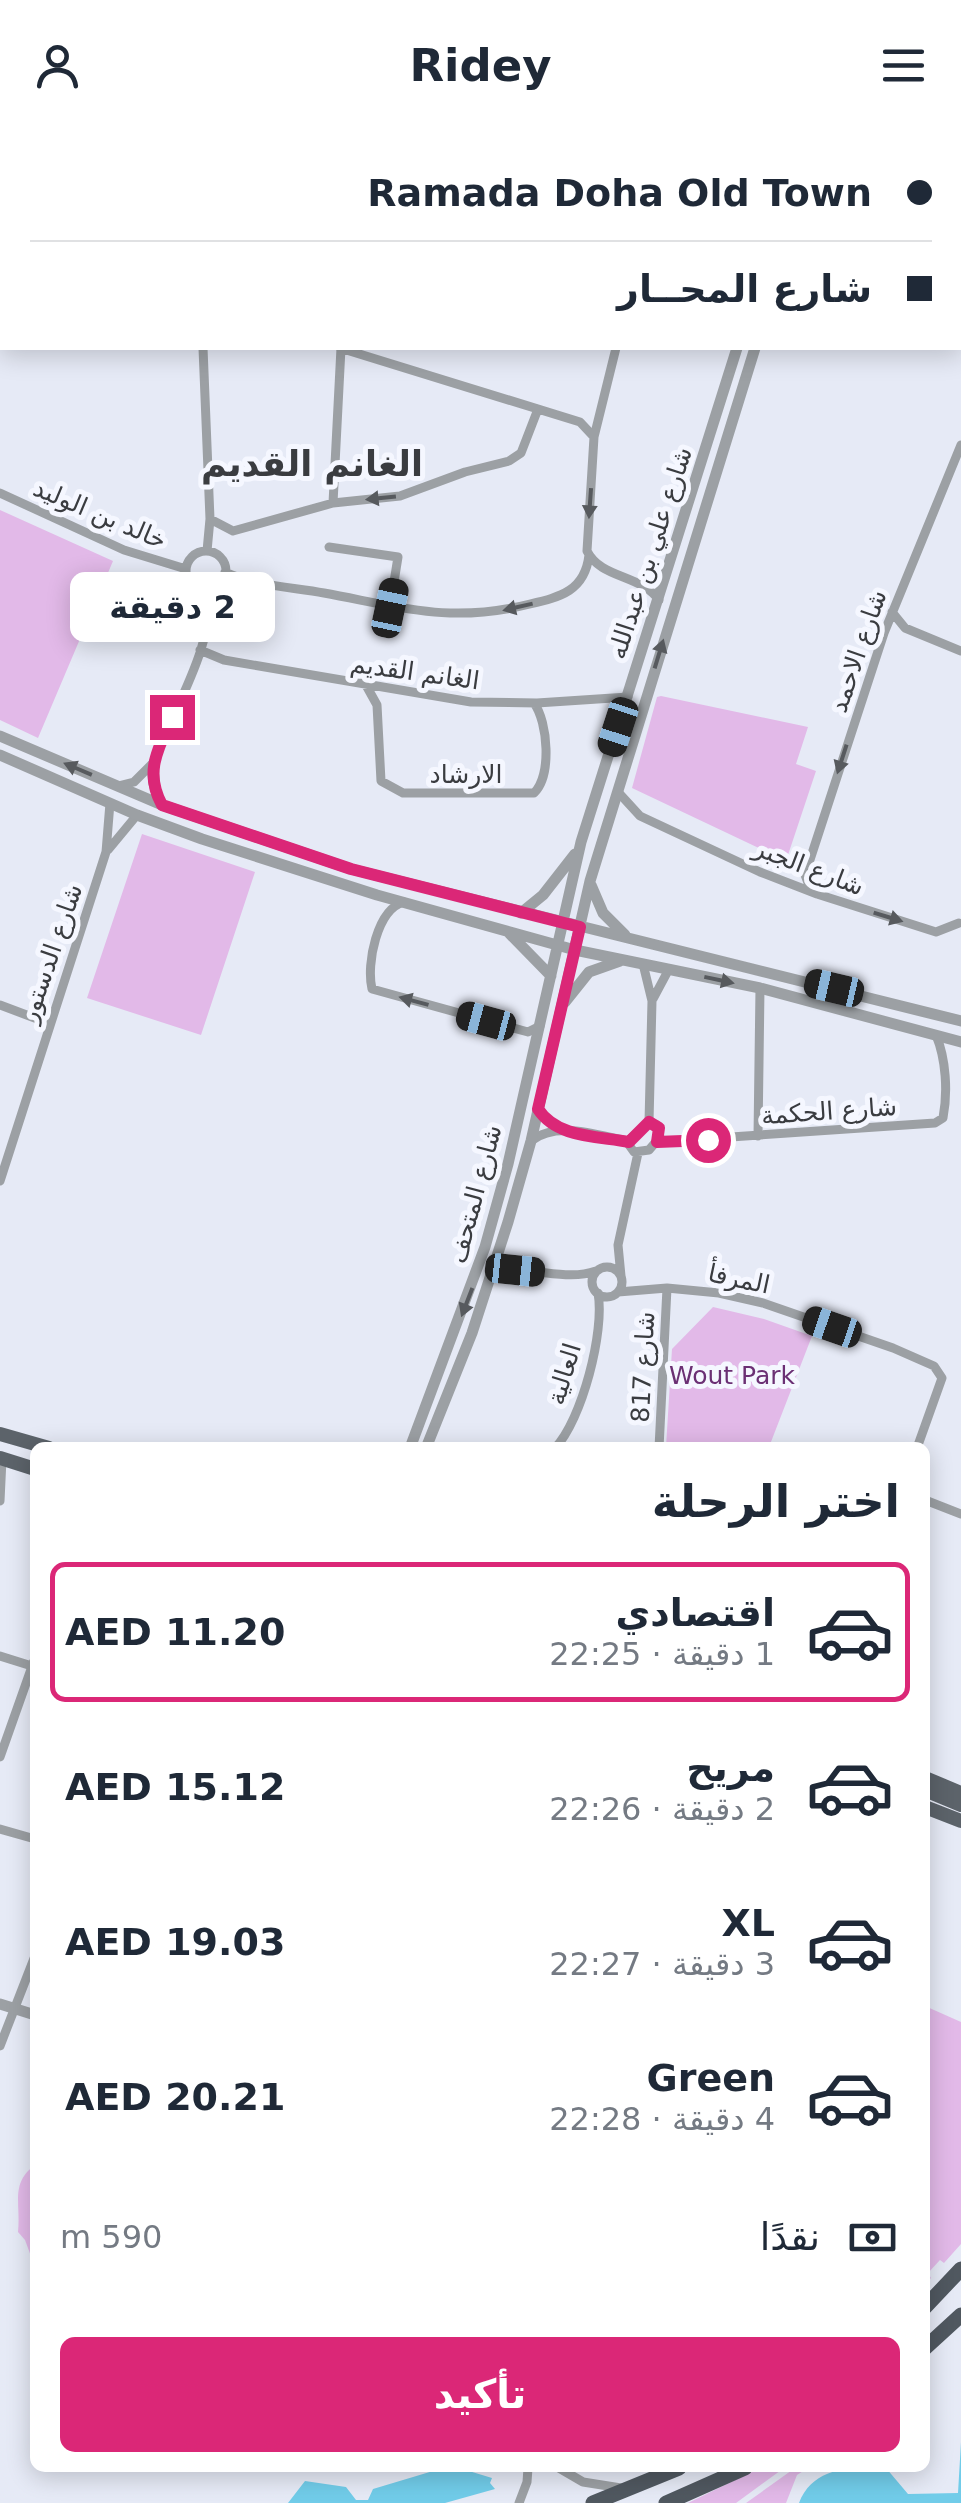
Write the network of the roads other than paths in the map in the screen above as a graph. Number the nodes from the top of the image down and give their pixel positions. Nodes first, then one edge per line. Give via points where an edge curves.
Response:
1 (341, 350) edge
2 (347, 350) edge
3 (615, 350) edge
4 (736, 350) edge
5 (754, 350) edge
6 (205, 351) edge
7 (538, 409) junction
8 (598, 413) junction
9 (580, 422) junction
10 (594, 436) junction
11 (961, 445) edge
12 (0, 493) edge
13 (332, 503) junction
14 (210, 520) junction
15 (329, 547) dead end
16 (207, 550) junction
17 (589, 556) junction
18 (186, 569) junction
19 (226, 572) junction
20 (204, 591) junction
21 (659, 600) junction
22 (390, 608) junction
23 (892, 612) junction
24 (905, 628) junction
25 (884, 633) junction
26 (200, 650) junction
27 (961, 651) edge
28 (365, 685) junction
29 (390, 690) junction
30 (628, 697) junction
31 (559, 702) junction
32 (534, 703) junction
33 (378, 706) junction
34 (545, 723) junction
35 (0, 736) edge
36 (0, 755) edge
37 (152, 764) junction
38 (118, 786) junction
39 (618, 792) junction
40 (110, 803) junction
41 (162, 805) junction
42 (137, 815) junction
43 (640, 816) junction
44 (608, 819) junction
45 (581, 842) junction
46 (106, 852) junction
47 (805, 875) junction
48 (590, 881) junction
49 (784, 881) junction
50 (817, 894) junction
51 (405, 902) junction
52 (521, 912) junction
53 (565, 924) junction
54 (960, 924) edge
55 (580, 927) junction
56 (503, 928) junction
57 (632, 940) junction
58 (559, 946) junction
59 (575, 950) junction
60 (624, 960) junction
61 (643, 964) junction
62 (669, 969) junction
63 (551, 976) junction
64 (760, 988) junction
65 (652, 1001) junction
66 (0, 1005) edge
67 (560, 1008) junction
68 (961, 1021) edge
69 (48, 1023) junction
70 (540, 1026) junction
71 (936, 1036) junction
72 (961, 1042) edge
73 (943, 1061) junction
74 (538, 1109) junction
75 (649, 1122) junction
76 (563, 1131) junction
77 (758, 1136) junction
78 (531, 1141) junction
79 (629, 1142) junction
80 (657, 1142) junction
81 (638, 1153) junction
82 (0, 1181) edge
83 (618, 1245) junction
84 (498, 1255) junction
85 (599, 1269) junction
86 (515, 1270) junction
87 (492, 1275) junction
88 (574, 1276) junction
89 (622, 1276) junction
90 (644, 1288) junction
91 (667, 1288) junction
92 (596, 1292) junction
93 (616, 1294) junction
94 (600, 1319) junction
95 (0, 1434) edge
96 (412, 1442) edge
97 (428, 1442) edge
98 (561, 1442) edge
99 (659, 1442) edge
100 (919, 1442) edge
101 (30, 1443) edge
102 (1, 1459) edge
103 (30, 1468) edge
104 (0, 1501) edge
105 (930, 1502) edge
106 (961, 1514) edge
107 (0, 1656) edge
108 (30, 1663) edge
109 (30, 1675) edge
110 (0, 1757) edge
111 (961, 1779) edge
112 (930, 1780) edge
113 (954, 1790) edge
114 (930, 1792) edge
115 (961, 1805) edge
116 (930, 1809) edge
117 (961, 1821) edge
118 (0, 1829) edge
119 (30, 1838) edge
120 (30, 1970) edge
121 (0, 2004) edge
122 (16, 2008) junction
123 (30, 2013) edge
124 (0, 2046) edge
125 (961, 2269) edge
126 (930, 2303) edge
127 (961, 2315) edge
128 (930, 2343) edge
129 (528, 2472) edge
130 (565, 2472) edge
131 (669, 2472) edge
132 (735, 2472) edge
133 (628, 2489) junction
134 (519, 2503) edge
135 (593, 2503) edge
136 (666, 2503) edge

1 - 13 street
2 - 7 street
3 - 8 street
4 - 21 street, شارع علي بن عبدالله
39 -> 5 street, شارع علي بن عبدالله
6 - 14 street
7 - 9 street
7 -> 13 street via 521,453 510,461 400,496
8 - 9 street
8 - 10 street
9 - 10 street
10 -> 17 street
11 - 23 street, شارع الاحمد
12 - 18 street, خالد بن الوليد via 124,550
13 - 14 street via 233,531
14 - 16 street
15 - 22 street via 398,557
16 - 18 street via 192,556
16 - 19 street via 221,558
17 - 21 street via 644,584
17 -> 22 street via 577,586 553,598 467,615
18 - 20 street via 190,584
19 - 20 street via 218,586
19 - 22 street
20 - 26 street
21 - 30 street, شارع علي بن عبدالله
23 - 24 street
23 - 25 street, شارع الاحمد
24 - 25 street
24 - 27 street
25 -> 47 street, شارع الاحمد
26 - 28 street, الغانم القديم
26 - 37 street
28 - 29 street, الغانم القديم
28 - 33 street
29 - 32 street, الغانم القديم
29 - 33 street
30 - 31 street, الغانم القديم
30 - 45 street, شارع علي بن عبدالله
31 - 32 street, الغانم القديم
31 - 34 street
32 - 34 street
33 - 34 street, الارشاد via 380,778 394,791 412,794 534,792 544,778
38 -> 35 street
36 - 40 street
37 - 38 street via 134,782
37 - 41 street
38 - 41 street
39 - 43 street, شارع الجبر
39 - 44 street, شارع علي بن عبدالله
40 - 42 street
40 - 46 street, شارع الدستور
41 - 52 street via 351,869
42 - 46 street, شارع الدستور
42 - 51 street
43 - 44 street, شارع الجبر
43 - 49 street, شارع الجبر
44 - 48 street, شارع علي بن عبدالله
45 - 52 street via 558,879
45 - 53 street, شارع علي بن عبدالله
46 - 69 street, شارع الدستور
47 - 49 street
47 - 50 street
48 - 55 street, شارع علي بن عبدالله
48 - 57 street via 602,914
49 - 50 street, شارع الجبر
50 -> 54 street, شارع الجبر via 936,932
51 - 56 street
70 -> 51 street via 528,1032 372,989 382,919
52 - 53 street
53 - 55 street
53 - 58 street, شارع علي بن عبدالله
55 - 57 street
55 - 59 street, شارع المتحف
56 - 58 street
56 - 63 street
57 - 68 street
58 - 59 street
58 - 63 street, شارع المتحف
59 - 60 street
59 - 67 street, شارع المتحف
60 - 61 street
60 - 67 street via 586,974
61 - 62 street
61 - 65 street
62 -> 64 street
62 - 65 street
63 - 70 street, شارع المتحف
64 - 71 street
64 - 77 street
65 - 75 street
66 - 69 street
67 - 74 street, شارع المتحف
69 - 82 street, شارع الدستور
70 -> 96 street, شارع المتحف via 485,1247
71 - 72 street
71 - 73 street
72 - 73 street
73 - 77 street, شارع الحكمة via 943,1118 931,1124
74 - 76 street
74 - 78 street, شارع المتحف
75 - 79 street
75 - 80 street via 659,1128
76 - 78 street
76 - 79 street
77 - 80 street, شارع الحكمة
78 - 84 street, شارع المتحف
79 - 81 street
80 - 81 street
81 - 83 street
83 - 85 street
83 - 89 street
84 - 86 street
84 - 87 street, شارع المتحف
85 - 88 street
85 - 89 street via 613,1267
85 - 92 street via 592,1280
86 - 87 street
86 - 88 street
87 - 97 street, شارع المتحف
88 - 92 street
89 - 90 street, المرفأ
89 - 93 street
90 - 91 street, المرفأ
90 - 93 street, المرفأ
91 - 99 street, شارع 817
91 - 100 street, المرفأ via 763,1303 934,1366 942,1378
92 - 93 street
92 - 94 street, العالية
93 - 94 street, العالية
94 - 98 street, العالية
95 - 101 main road
102 - 103 main road
102 - 104 street
105 - 106 street
107 - 108 street
109 - 110 street
111 - 113 street
112 - 113 main road
114 - 115 main road
116 - 117 main road
118 - 119 street
120 - 122 street
121 - 122 street
122 - 123 street
122 - 124 street
125 - 126 highway
127 - 128 highway
129 - 134 street
130 - 133 street
131 - 133 highway
132 - 136 highway
133 - 135 highway

